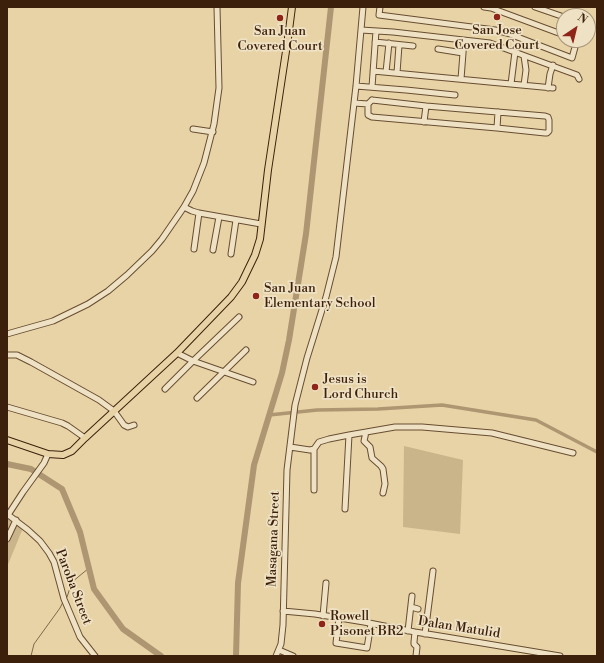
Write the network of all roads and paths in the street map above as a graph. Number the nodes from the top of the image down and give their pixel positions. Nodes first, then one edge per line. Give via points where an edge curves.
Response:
1 (217, 7) edge
2 (292, 7) edge
3 (362, 7) edge
4 (380, 7) edge
5 (484, 7) edge
6 (535, 7) edge
7 (556, 14) edge
8 (361, 30) junction
9 (376, 31) junction
10 (556, 32) edge
11 (464, 40) junction
12 (375, 42) junction
13 (389, 43) junction
14 (399, 45) junction
15 (413, 46) dead end
16 (575, 48) edge
17 (438, 49) dead end
18 (515, 52) junction
19 (463, 53) junction
20 (524, 56) junction
21 (553, 66) junction
22 (373, 71) junction
23 (386, 72) junction
24 (397, 73) junction
25 (579, 79) dead end
26 (461, 80) junction
27 (511, 84) junction
28 (356, 86) junction
29 (524, 86) junction
30 (372, 87) junction
31 (455, 95) dead end
32 (354, 103) junction
33 (368, 104) junction
34 (426, 106) junction
35 (498, 112) junction
36 (424, 122) junction
37 (497, 128) junction
38 (193, 129) dead end
39 (213, 132) junction
40 (184, 207) junction
41 (199, 213) junction
42 (219, 217) junction
43 (236, 220) junction
44 (261, 224) junction
45 (194, 248) dead end
46 (213, 250) dead end
47 (231, 254) dead end
48 (239, 317) dead end
49 (7, 334) edge
50 (246, 350) dead end
51 (177, 353) junction
52 (7, 355) edge
53 (193, 360) junction
54 (223, 371) junction
55 (253, 382) dead end
56 (165, 389) dead end
57 (197, 398) dead end
58 (7, 407) edge
59 (114, 412) junction
60 (134, 425) dead end
61 (366, 432) junction
62 (349, 435) junction
63 (85, 438) junction
64 (7, 440) edge
65 (290, 447) junction
66 (314, 449) junction
67 (573, 453) dead end
68 (48, 454) junction
69 (314, 490) dead end
70 (383, 493) dead end
71 (346, 509) dead end
72 (8, 515) edge
73 (16, 520) junction
74 (7, 539) edge
75 (433, 571) dead end
76 (326, 583) dead end
77 (412, 596) dead end
78 (411, 607) junction
79 (418, 609) dead end
80 (283, 611) junction
81 (323, 616) junction
82 (339, 618) junction
83 (371, 624) junction
84 (408, 631) junction
85 (415, 632) junction
86 (425, 634) junction
87 (279, 650) junction
88 (94, 656) edge
89 (276, 656) edge
90 (293, 656) edge
91 (416, 656) edge
92 (560, 656) edge

1 - 39 street via 218,88
2 - 44 main road
3 - 8 street, Masagana Street
4 - 16 street via 379,15 494,30 572,58
5 - 10 street
6 - 7 street
8 - 9 street
8 - 28 street, Masagana Street
9 - 11 street
9 - 12 street
11 - 18 street via 490,43
11 - 19 street
12 - 13 street
12 - 22 street
13 - 14 street
13 - 23 street
14 - 15 street
14 - 24 street
17 - 19 street
18 - 20 street
18 - 27 street
19 - 26 street
20 - 21 street
20 - 29 street
21 - 25 street via 577,74
21 - 29 street via 550,88
22 - 23 street
22 - 30 street
23 - 24 street
24 - 26 street
26 - 27 street
27 - 29 street
28 - 30 street
28 - 32 street, Masagana Street
30 - 31 street
32 - 33 street
32 - 65 street, Masagana Street via 336,257 295,405
33 - 34 street via 372,100
33 - 36 street via 370,117
34 - 35 street
34 - 36 street
35 - 37 street
35 - 37 street via 545,116 550,120 547,133
36 - 37 street
38 - 39 street
39 - 40 street via 204,163
40 - 41 street
40 - 49 street via 152,251 108,290 53,321
41 - 42 street
41 - 45 street
42 - 43 street
42 - 46 street
43 - 44 street
43 - 47 street
44 - 51 main road via 255,255 242,282 232,297
48 - 53 street
50 - 54 street
51 - 53 street
51 - 59 main road
52 - 59 street via 17,355 31,362 99,400
53 - 54 street
53 - 56 street
54 - 55 street
54 - 57 street
58 - 63 street via 62,423
59 - 60 street via 124,425
59 - 63 main road
61 - 62 street
61 - 67 street via 395,427 422,427 492,433
61 - 70 street via 364,441 370,447 372,458 383,469
62 - 66 street via 319,442
62 - 71 street
63 - 68 main road via 72,451 63,455
64 - 68 main road
65 - 66 street
65 - 80 street, Masagana Street via 287,470
66 - 69 street
68 - 72 street
72 - 73 street, Paroba Street
73 - 74 street
73 - 88 street, Paroba Street via 40,541 49,553 80,637
75 - 86 street
76 - 81 street
77 - 78 street
78 - 79 street
78 - 84 street
80 - 81 street, Dalan Matulid
80 - 87 street, Masagana Street
81 - 82 street, Dalan Matulid
82 - 83 street, Dalan Matulid
82 - 83 street via 336,642 344,644 367,648
83 - 84 street, Dalan Matulid
84 - 85 street, Dalan Matulid
85 - 86 street, Dalan Matulid
85 - 91 street
86 - 92 street, Dalan Matulid
87 - 89 street, Masagana Street
87 - 90 street

